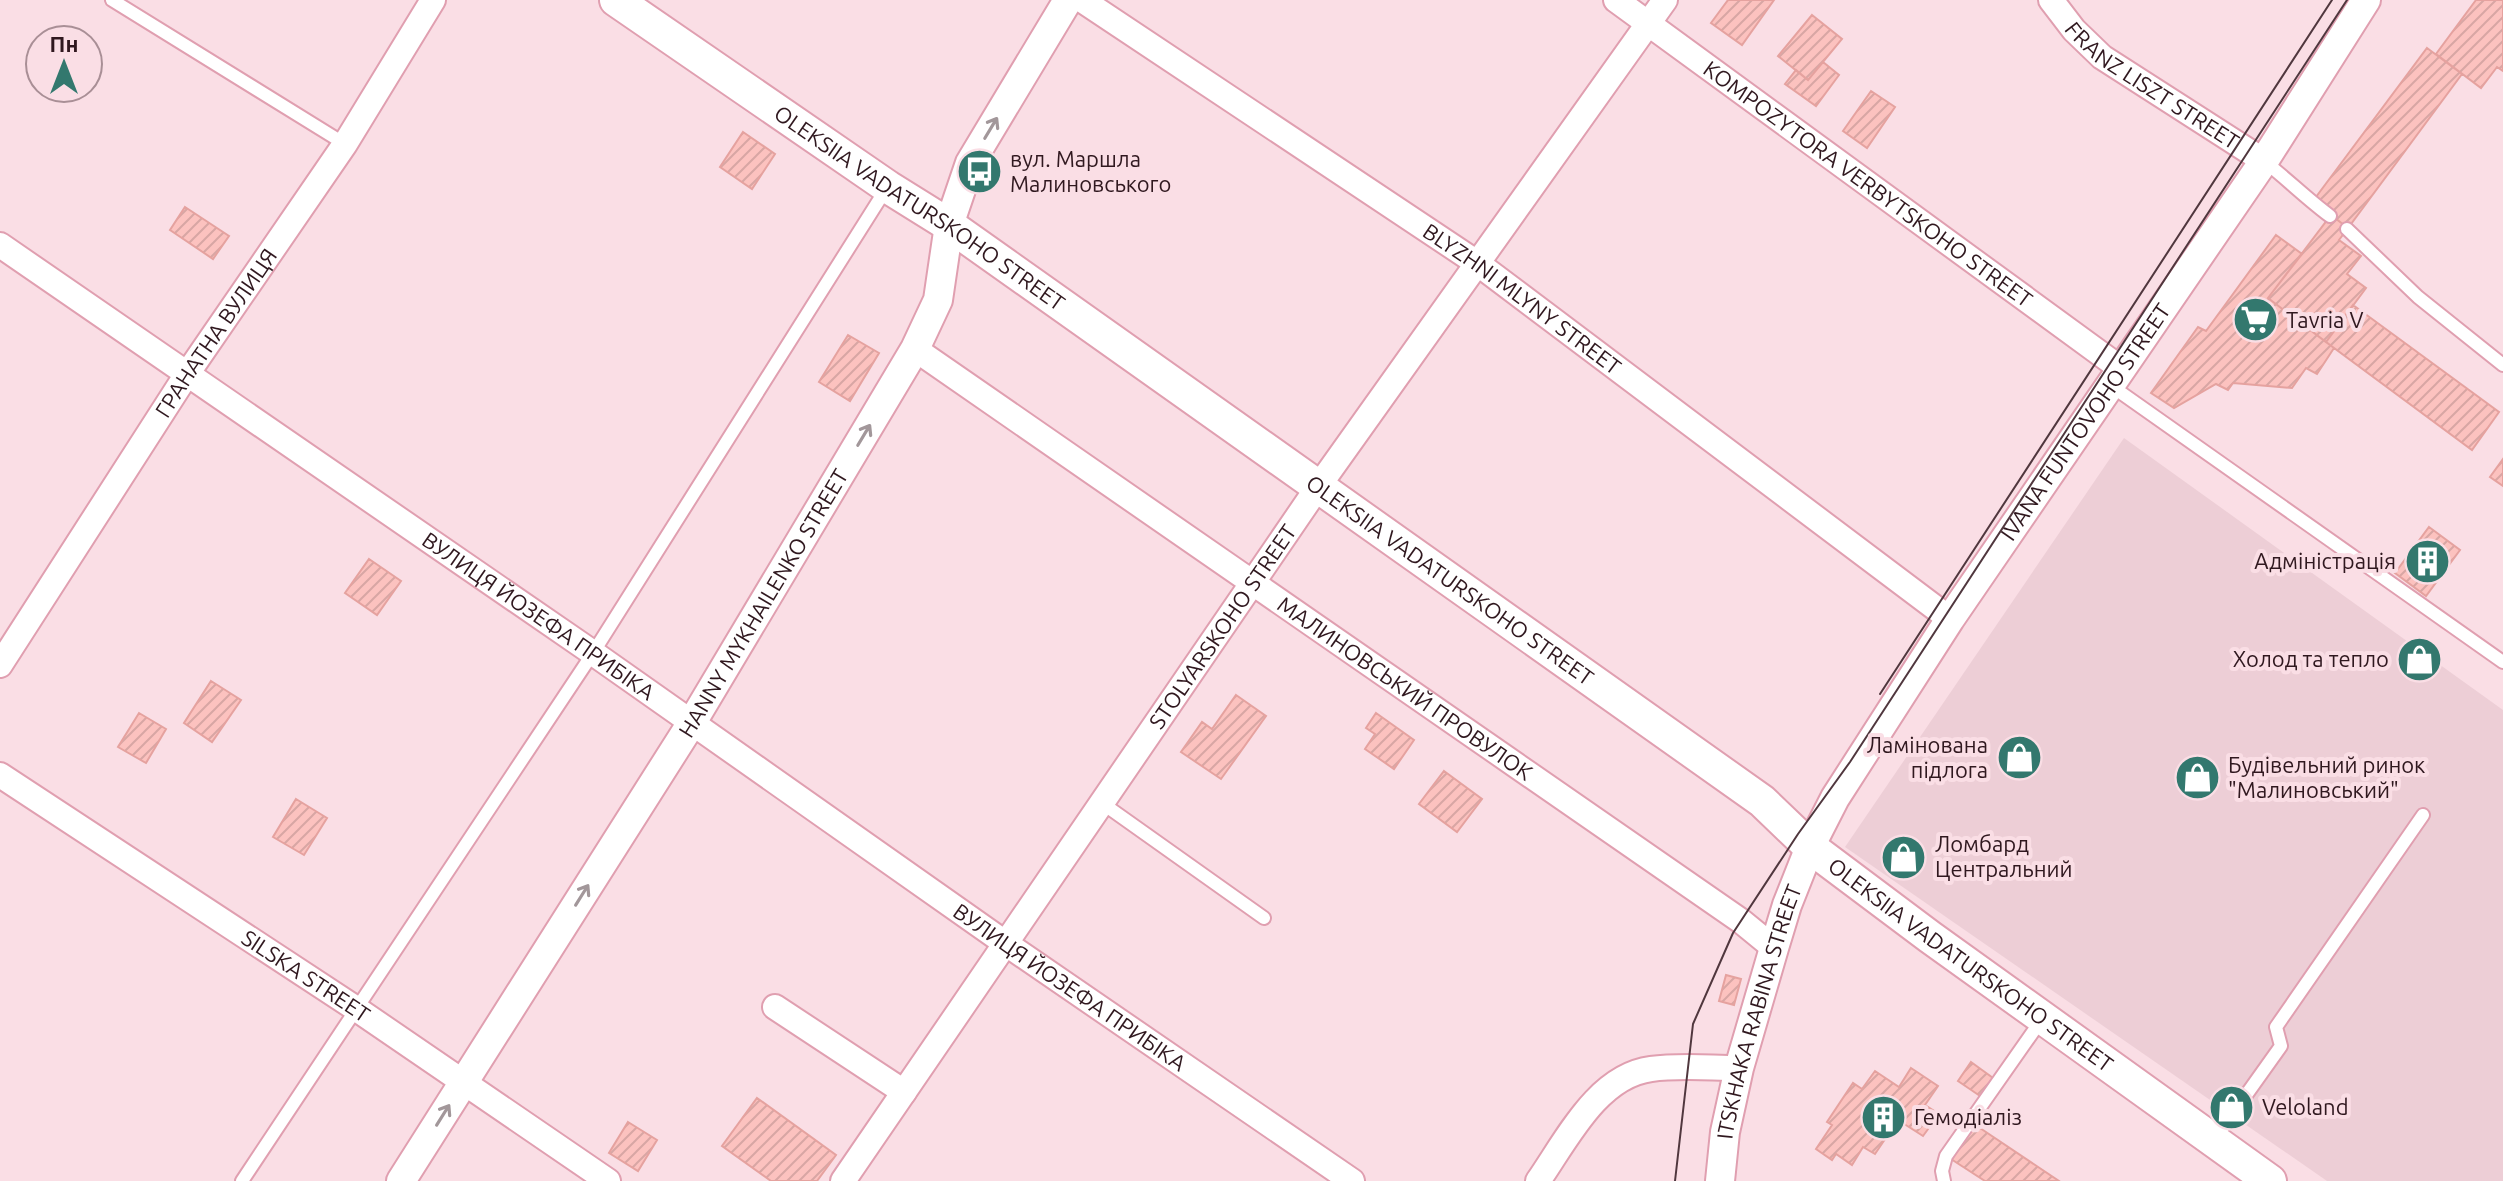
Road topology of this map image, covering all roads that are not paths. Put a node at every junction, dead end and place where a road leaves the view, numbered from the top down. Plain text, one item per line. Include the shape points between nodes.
1 (112, 0) edge
2 (433, 0) edge
3 (616, 0) edge
4 (1068, 0) edge
5 (1082, 0) edge
6 (1616, 0) edge
7 (1665, 0) edge
8 (2051, 0) edge
9 (2366, 0) edge
10 (1648, 23) junction
11 (345, 144) junction
12 (2264, 161) junction
13 (888, 187) junction
14 (2330, 216) dead end
15 (949, 225) junction
16 (2347, 229) dead end
17 (0, 245) edge
18 (1477, 263) junction
19 (915, 349) junction
20 (2503, 365) edge
21 (187, 374) junction
22 (2115, 376) junction
23 (1318, 487) junction
24 (1254, 583) junction
25 (1950, 619) junction
26 (593, 653) junction
27 (2503, 662) edge
28 (0, 665) edge
29 (691, 724) junction
30 (0, 775) edge
31 (1102, 803) junction
32 (2423, 815) dead end
33 (1810, 847) junction
34 (1264, 918) dead end
35 (1005, 943) junction
36 (1774, 948) junction
37 (775, 1007) dead end
38 (355, 1008) junction
39 (2042, 1019) junction
40 (1739, 1068) junction
41 (463, 1083) junction
42 (904, 1092) junction
43 (2213, 1141) junction
44 (242, 1181) edge
45 (401, 1181) edge
46 (608, 1181) edge
47 (843, 1181) edge
48 (1352, 1181) edge
49 (1538, 1181) edge
50 (1720, 1181) edge
51 (1944, 1181) edge
52 (2270, 1181) edge

1 - 11 lane
2 - 11 street, ГРАНАТНА ВУЛИЦЯ
3 - 13 main road, OLEKSIIA VADATURSKOHO STREET
15 -> 4 street, HANNY MYKHAILENKO STREET via 970,163
5 - 18 street, BLYZHNI MLYNY STREET
6 - 10 street, KOMPOZYTORA VERBYTSKOHO STREET
7 - 10 street, STOLYARSKOHO STREET
8 - 12 street, FRANZ LISZT STREET via 2102,57
9 - 12 street, IVANA FUNTOVOHO STREET
10 - 18 street, STOLYARSKOHO STREET
10 - 22 street, KOMPOZYTORA VERBYTSKOHO STREET
11 - 21 street, ГРАНАТНА ВУЛИЦЯ
12 - 14 lane
12 - 22 street, IVANA FUNTOVOHO STREET
13 - 15 main road, OLEKSIIA VADATURSKOHO STREET
13 - 26 lane
15 - 19 street, HANNY MYKHAILENKO STREET via 938,300
15 - 23 main road, OLEKSIIA VADATURSKOHO STREET
16 - 20 lane via 2418,297
17 - 21 street, ВУЛИЦЯ ЙОЗЕФА ПРИБІКА
18 - 23 street, STOLYARSKOHO STREET
18 - 25 street, BLYZHNI MLYNY STREET
19 - 24 street, МАЛИНОВСЬКИЙ ПРОВУЛОК
29 -> 19 street, HANNY MYKHAILENKO STREET
21 - 26 street, ВУЛИЦЯ ЙОЗЕФА ПРИБІКА
21 - 28 street, ГРАНАТНА ВУЛИЦЯ
22 - 25 street, IVANA FUNTOVOHO STREET
22 - 27 lane
23 - 24 street, STOLYARSKOHO STREET
23 - 33 main road, OLEKSIIA VADATURSKOHO STREET via 1762,801
24 - 31 street, STOLYARSKOHO STREET
24 - 36 street, МАЛИНОВСЬКИЙ ПРОВУЛОК
25 - 33 street, IVANA FUNTOVOHO STREET via 1835,798
26 - 29 street, ВУЛИЦЯ ЙОЗЕФА ПРИБІКА
26 - 38 lane
29 - 35 street, ВУЛИЦЯ ЙОЗЕФА ПРИБІКА
41 -> 29 street, HANNY MYKHAILENKO STREET
30 - 38 street, SILSKA STREET
31 - 34 lane
31 - 35 street, STOLYARSKOHO STREET
32 - 43 lane via 2276,1027 2281,1046
33 - 36 street, ITSKHAKA RABINA STREET
33 - 39 main road, OLEKSIIA VADATURSKOHO STREET
35 - 42 street, STOLYARSKOHO STREET
35 - 48 street, ВУЛИЦЯ ЙОЗЕФА ПРИБІКА
36 - 40 street, ITSKHAKA RABINA STREET
37 - 42 street
38 - 41 street, SILSKA STREET
38 - 44 lane
39 - 43 main road, OLEKSIIA VADATURSKOHO STREET
39 - 51 lane via 1946,1156
40 - 49 street via 1649,1069 1621,1080 1594,1102
40 - 50 street, ITSKHAKA RABINA STREET
45 -> 41 street, HANNY MYKHAILENKO STREET
41 - 46 street, SILSKA STREET
42 - 47 street, STOLYARSKOHO STREET
43 - 52 main road, OLEKSIIA VADATURSKOHO STREET

